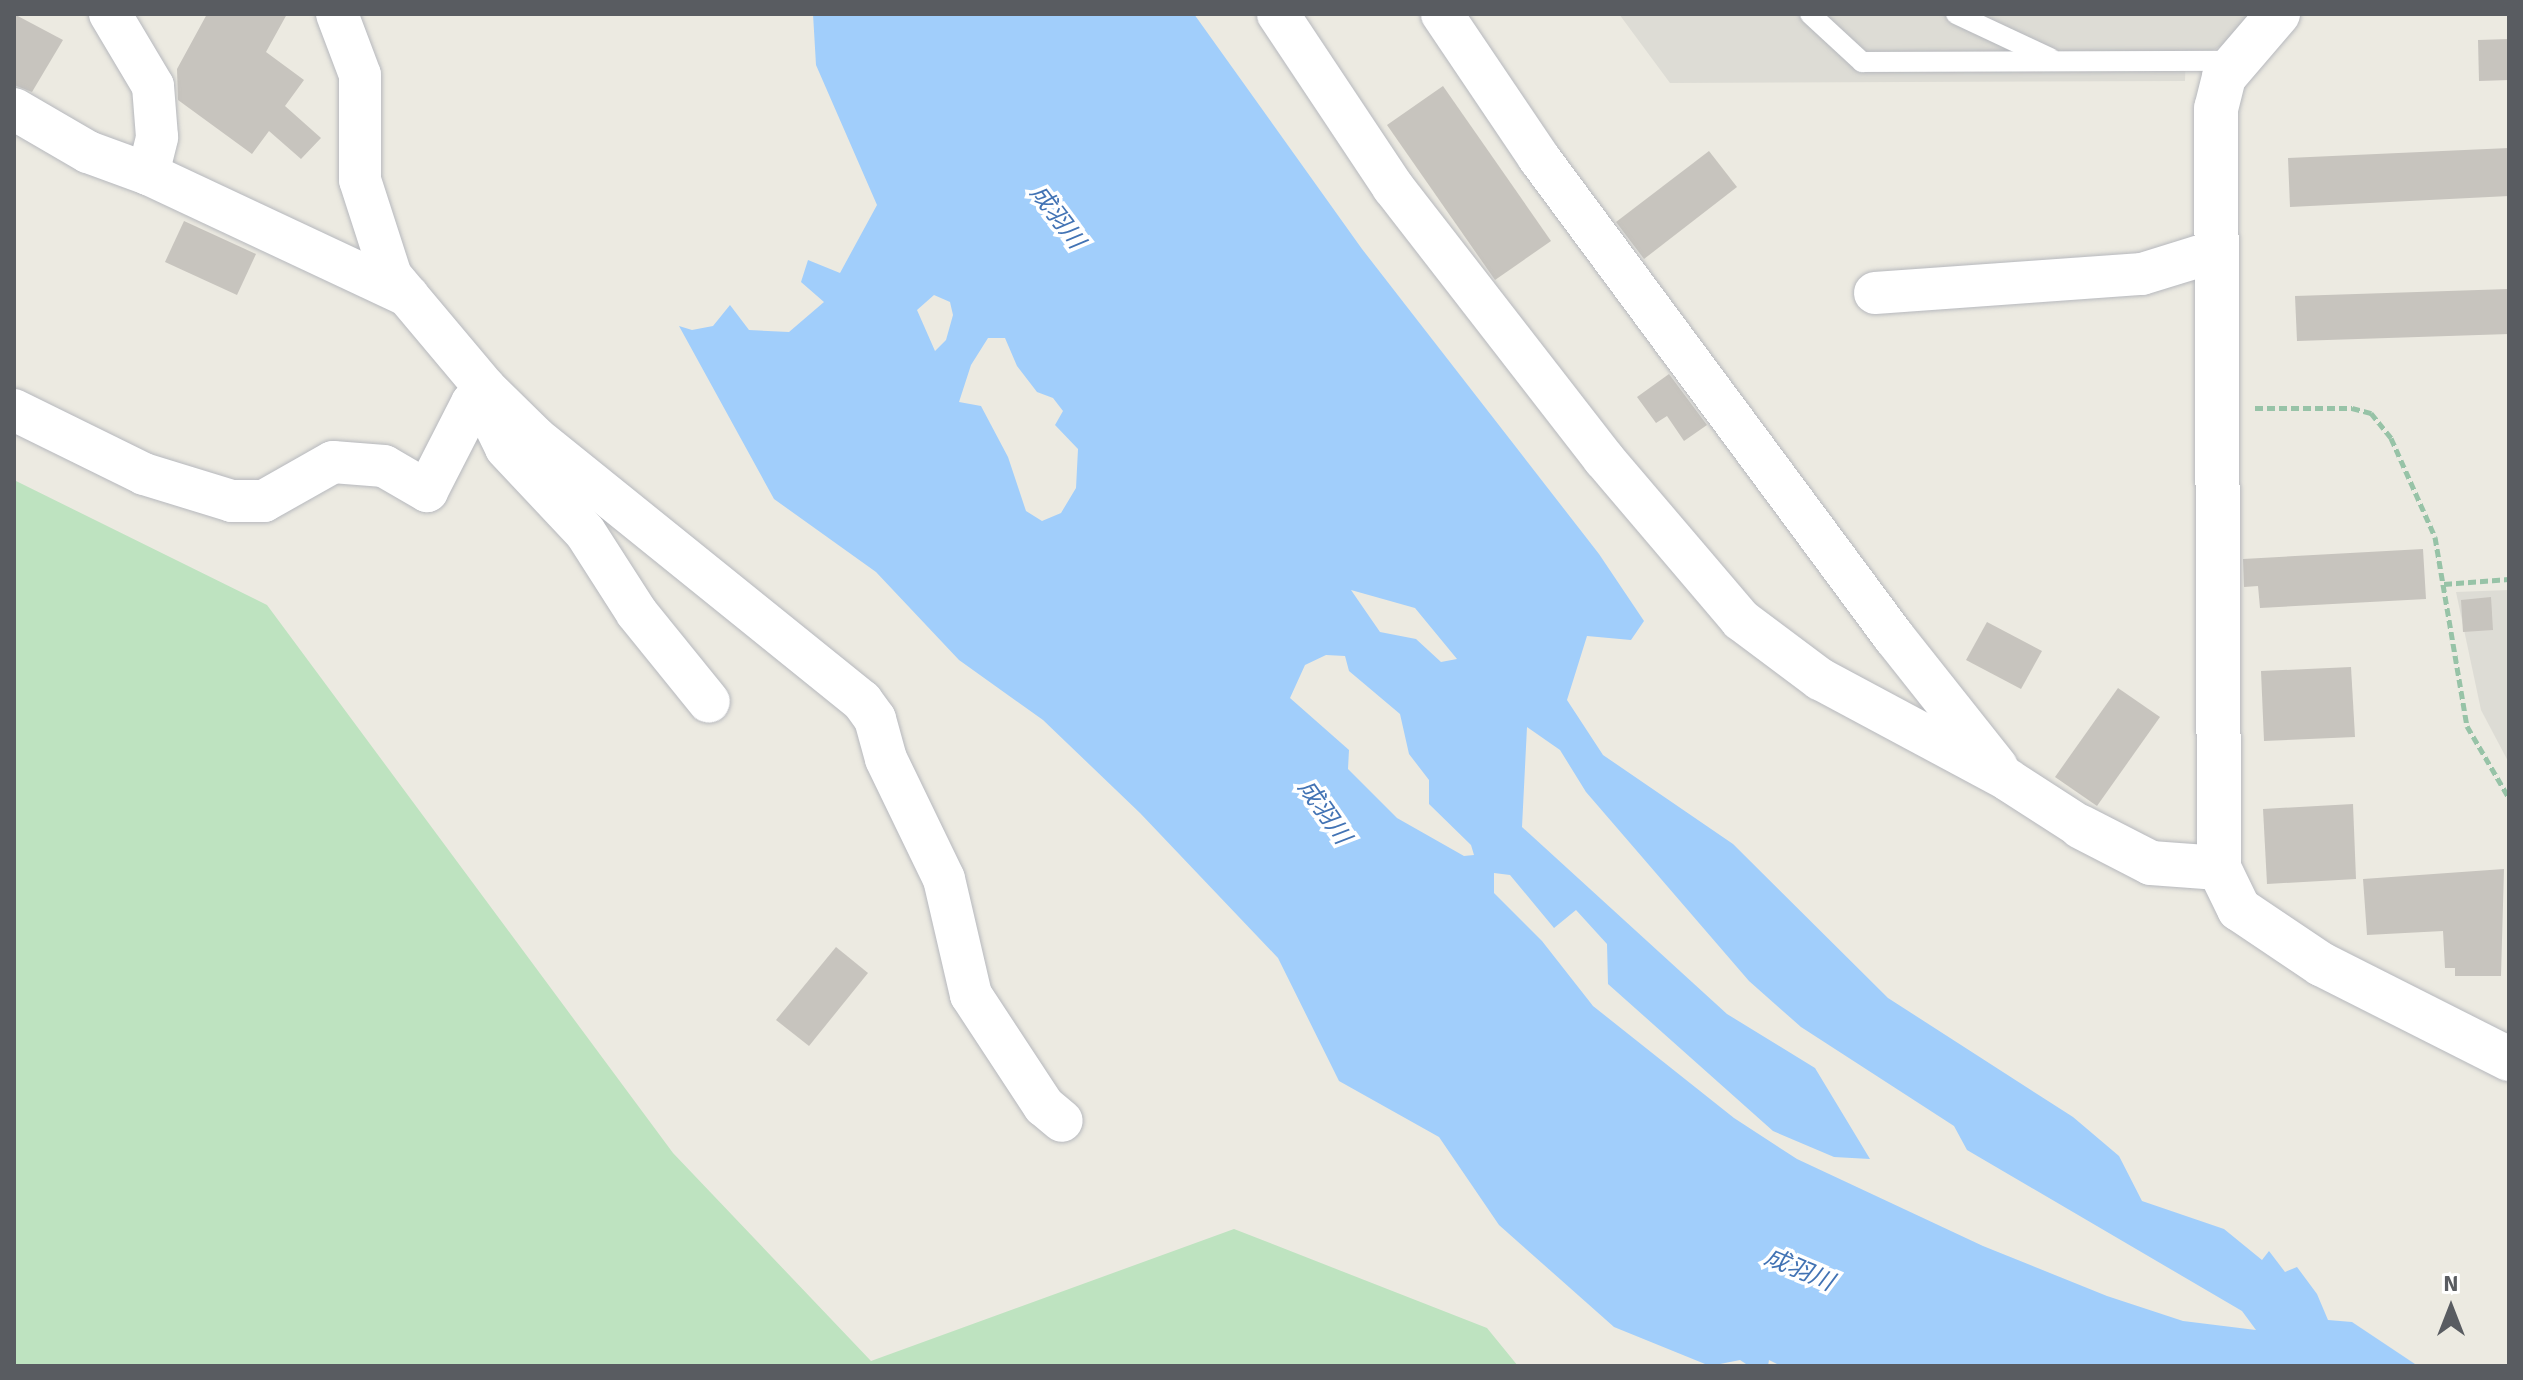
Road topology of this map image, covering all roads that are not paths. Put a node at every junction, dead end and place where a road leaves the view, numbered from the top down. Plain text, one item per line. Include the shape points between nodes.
1 (110, 14) edge
2 (337, 14) edge
3 (1278, 14) edge
4 (1442, 14) edge
5 (1810, 14) edge
6 (1956, 14) edge
7 (2278, 14) edge
8 (2239, 61) junction
9 (2057, 62) junction
10 (14, 109) edge
11 (148, 174) junction
12 (2213, 252) junction
13 (1875, 293) dead end
14 (408, 296) junction
15 (485, 388) junction
16 (14, 410) edge
17 (709, 702) dead end
18 (2008, 780) junction
19 (2081, 827) joint
20 (2219, 868) junction
21 (2509, 1059) edge
22 (1062, 1121) dead end

1 - 11 street via 153,86 157,137
2 - 14 street via 360,75 362,192 391,276
3 - 18 street via 1393,187 1604,459 1741,620 1820,679
4 - 18 street via 1558,184 1894,637
5 - 9 lane via 1862,62
6 - 9 lane
7 - 8 street
8 - 9 lane
8 - 12 street via 2224,77 2216,108
10 - 11 street via 88,152
11 - 14 street
12 - 13 street via 2142,274
12 - 20 street
14 - 15 street
15 - 16 street via 427,491 384,466 333,462 264,501 232,501 144,474
15 - 17 street via 488,411 506,448 585,532 637,613
15 - 22 street via 536,438 862,701 875,719 886,759 944,879 971,995 1044,1106
18 - 19 street
19 - 20 street via 2151,863
20 - 21 street via 2239,909 2321,964

